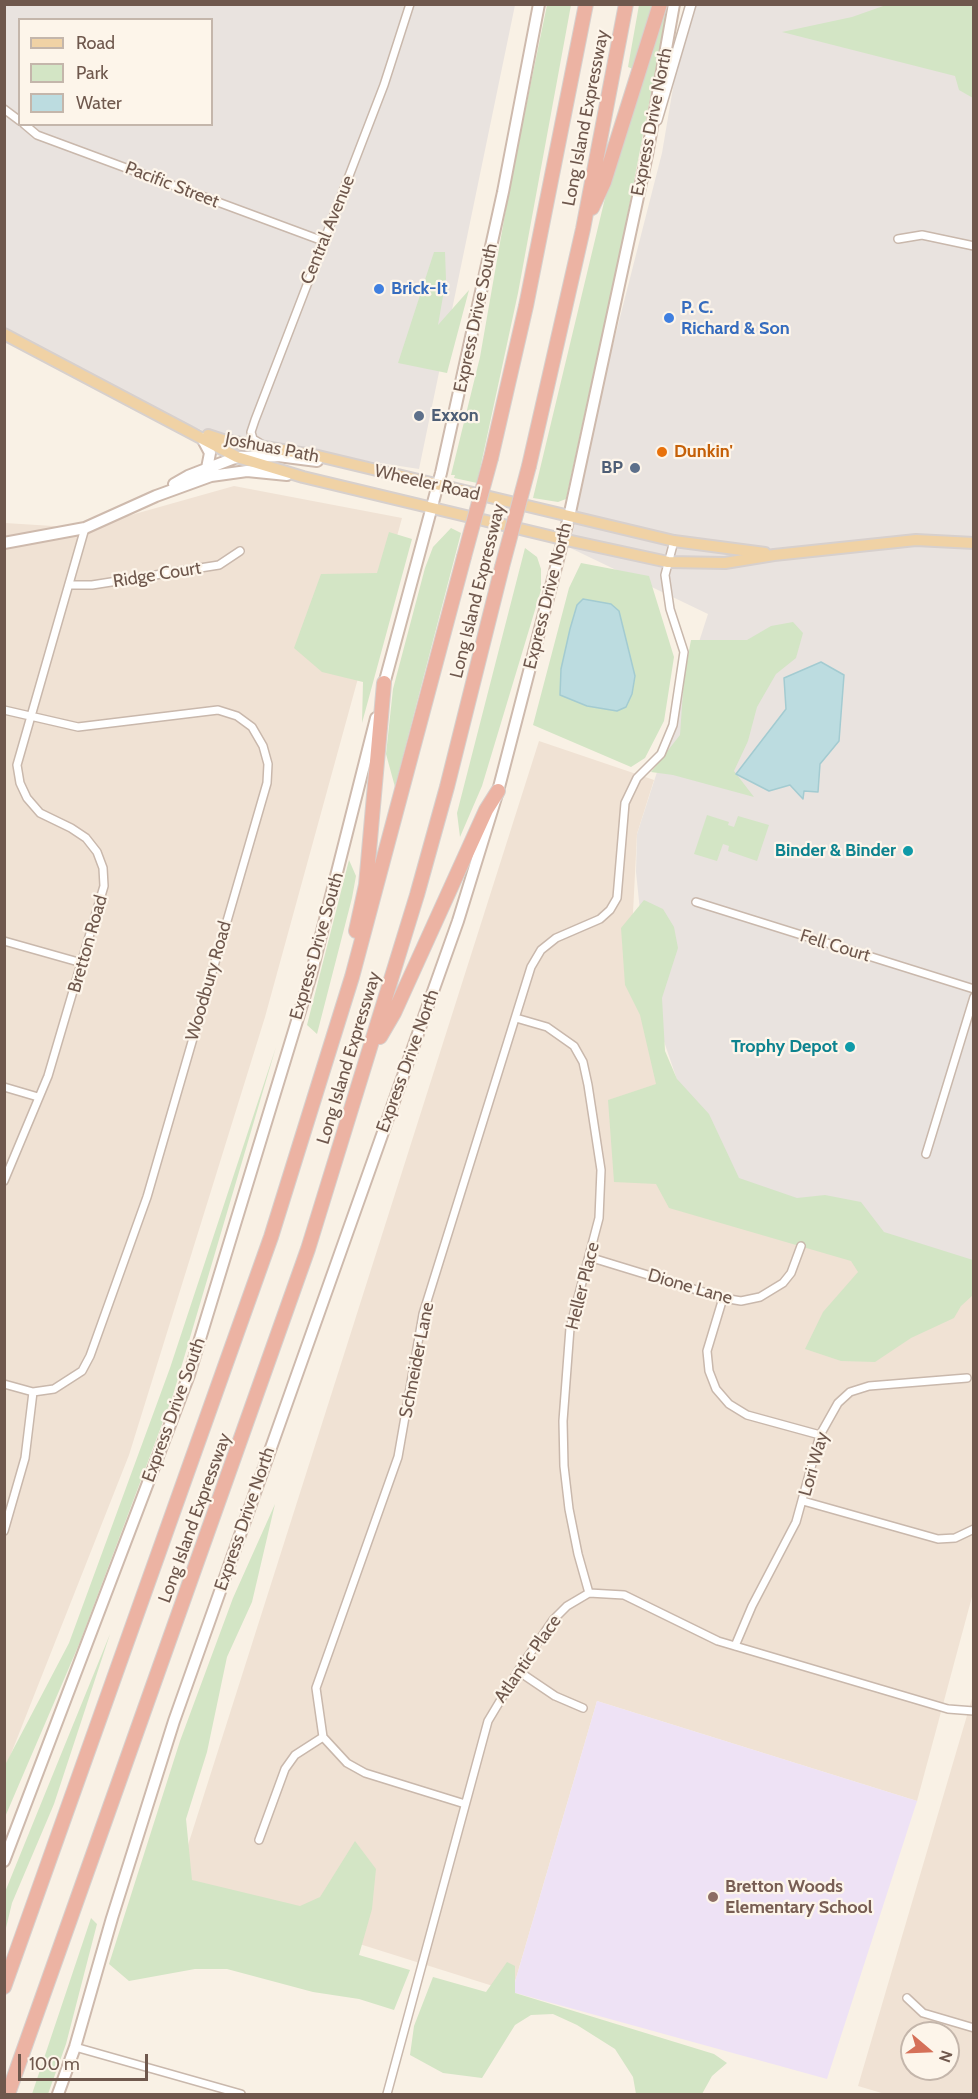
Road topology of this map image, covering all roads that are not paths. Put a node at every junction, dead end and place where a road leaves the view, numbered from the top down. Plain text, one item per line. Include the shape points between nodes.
1 (410, 4) edge
2 (539, 4) edge
3 (586, 4) edge
4 (626, 4) edge
5 (660, 4) edge
6 (674, 4) edge
7 (691, 4) edge
8 (4, 109) edge
9 (18, 120) edge
10 (27, 126) edge
11 (650, 139) junction
12 (583, 229) junction
13 (898, 239) dead end
14 (323, 242) junction
15 (974, 246) edge
16 (4, 334) edge
17 (169, 419) junction
18 (202, 438) junction
19 (268, 448) junction
20 (237, 457) junction
21 (207, 468) junction
22 (377, 470) junction
23 (303, 477) junction
24 (438, 485) junction
25 (156, 496) junction
26 (432, 507) junction
27 (569, 516) junction
28 (85, 528) junction
29 (562, 539) junction
30 (674, 541) junction
31 (4, 543) edge
32 (974, 543) edge
33 (240, 551) dead end
34 (774, 555) junction
35 (668, 561) junction
36 (70, 585) junction
37 (384, 683) junction
38 (4, 710) edge
39 (31, 717) junction
40 (498, 791) junction
41 (696, 902) dead end
42 (4, 941) edge
43 (82, 963) junction
44 (352, 977) junction
45 (974, 989) edge
46 (974, 997) edge
47 (516, 1018) junction
48 (370, 1054) junction
49 (4, 1087) edge
50 (38, 1097) junction
51 (926, 1154) dead end
52 (4, 1181) edge
53 (801, 1246) dead end
54 (589, 1257) junction
55 (723, 1298) junction
56 (966, 1378) dead end
57 (4, 1383) edge
58 (33, 1392) junction
59 (820, 1435) junction
60 (803, 1501) junction
61 (974, 1530) edge
62 (4, 1531) edge
63 (589, 1593) junction
64 (735, 1646) junction
65 (518, 1671) junction
66 (583, 1708) dead end
67 (974, 1712) edge
68 (323, 1737) junction
69 (465, 1804) junction
70 (259, 1840) dead end
71 (4, 1860) edge
72 (4, 1987) edge
73 (907, 1998) dead end
74 (974, 2028) edge
75 (75, 2047) junction
76 (8, 2094) edge
77 (58, 2094) edge
78 (241, 2094) edge
79 (387, 2094) edge

1 - 14 street, Central Avenue via 384,86
2 - 24 main road, Express Drive South via 503,192
3 - 44 highway, Long Island Expressway, bridge via 526,306 491,458
4 - 12 highway, Long Island Expressway
5 - 12 highway via 604,182
6 - 11 main road, Express Drive North
7 - 11 street
8 - 9 street
10 - 14 street, Pacific Street via 38,135
11 - 27 main road, Express Drive North
12 - 48 highway, Long Island Expressway, bridge via 529,466 447,787
13 - 15 street via 922,235
14 - 19 street, Central Avenue via 251,432 253,439
16 - 17 main road, Joshuas Path
17 - 18 main road, Joshuas Path
17 - 19 main road, Joshuas Path via 223,440
18 - 20 main road, Joshuas Path
18 - 21 main road via 210,453
19 - 22 main road, Joshuas Path
20 - 21 main road, Wheeler Road
20 - 22 main road, Wheeler Road via 278,456
20 - 23 main road, Joshuas Path
21 - 25 main road, Wheeler Road
22 - 24 main road, Wheeler Road
23 - 25 main road, Wheeler Road via 246,471 211,476
23 - 26 main road, Wheeler Road
24 - 26 main road, Express Drive South
24 - 27 main road, Wheeler Road
25 - 28 main road, Wheeler Road
26 - 29 main road, Wheeler Road
26 - 37 main road, Express Drive South
27 - 29 main road, Express Drive North
27 - 30 main road, Wheeler Road
28 - 31 main road, Wheeler Road
28 - 36 street, Bretton Road
29 - 35 main road, Wheeler Road
29 - 40 main road, Express Drive North
30 - 34 main road, Wheeler Road
30 - 35 street, Schneider Lane
32 - 34 main road, Wheeler Road via 916,540
33 - 36 street, Ridge Court via 219,565
34 - 35 main road, Wheeler Road via 725,563
35 - 47 street, Schneider Lane via 665,575 670,609 684,652 673,725 661,754 637,778 625,802 617,898 600,919 556,938 541,950 531,967
36 - 39 street, Bretton Road
37 - 44 highway via 366,885 354,939
37 - 71 main road, Express Drive South via 310,975 189,1375
38 - 39 street, Woodbury Road
39 - 43 street, Bretton Road via 17,765 27,798 40,813 86,838 103,867 104,886
39 - 58 street, Woodbury Road via 78,727 218,710 237,716 252,727 268,764 267,783 147,1197 90,1356 82,1371 70,1381 54,1389
40 - 48 highway via 394,1013
40 - 75 main road, Express Drive North via 458,921 174,1720
41 - 45 street, Fell Court
42 - 43 street
43 - 50 street, Bretton Road
44 - 72 highway, Long Island Expressway via 236,1341
46 - 51 street
47 - 54 street, Heller Place via 562,1035 583,1062 601,1170 599,1218
47 - 68 street, Schneider Lane via 423,1314 398,1457 316,1688
48 - 76 highway, Long Island Expressway via 273,1354
49 - 50 street
50 - 52 street, Bretton Road
53 - 55 street, Dione Lane via 791,1273 772,1291 741,1301
54 - 55 street, Dione Lane
54 - 63 street, Heller Place via 570,1328 563,1421 569,1509
55 - 59 street via 707,1351 716,1389 729,1404 747,1415
56 - 59 street, Lori Way via 868,1386 850,1392 838,1403
57 - 58 street
58 - 62 street via 25,1458
59 - 60 street, Lori Way
60 - 61 street via 938,1539 955,1538
60 - 64 street, Lori Way via 789,1540 752,1606
63 - 64 street via 624,1595 699,1633
63 - 65 street, Atlantic Place via 553,1620
64 - 67 street via 948,1709
65 - 66 street via 555,1696
65 - 69 street, Atlantic Place via 488,1721
68 - 69 street via 347,1763 365,1773
68 - 70 street via 295,1755 285,1769
69 - 79 street, Atlantic Place
73 - 74 street via 923,2013
75 - 77 main road, Express Drive North
75 - 78 street

